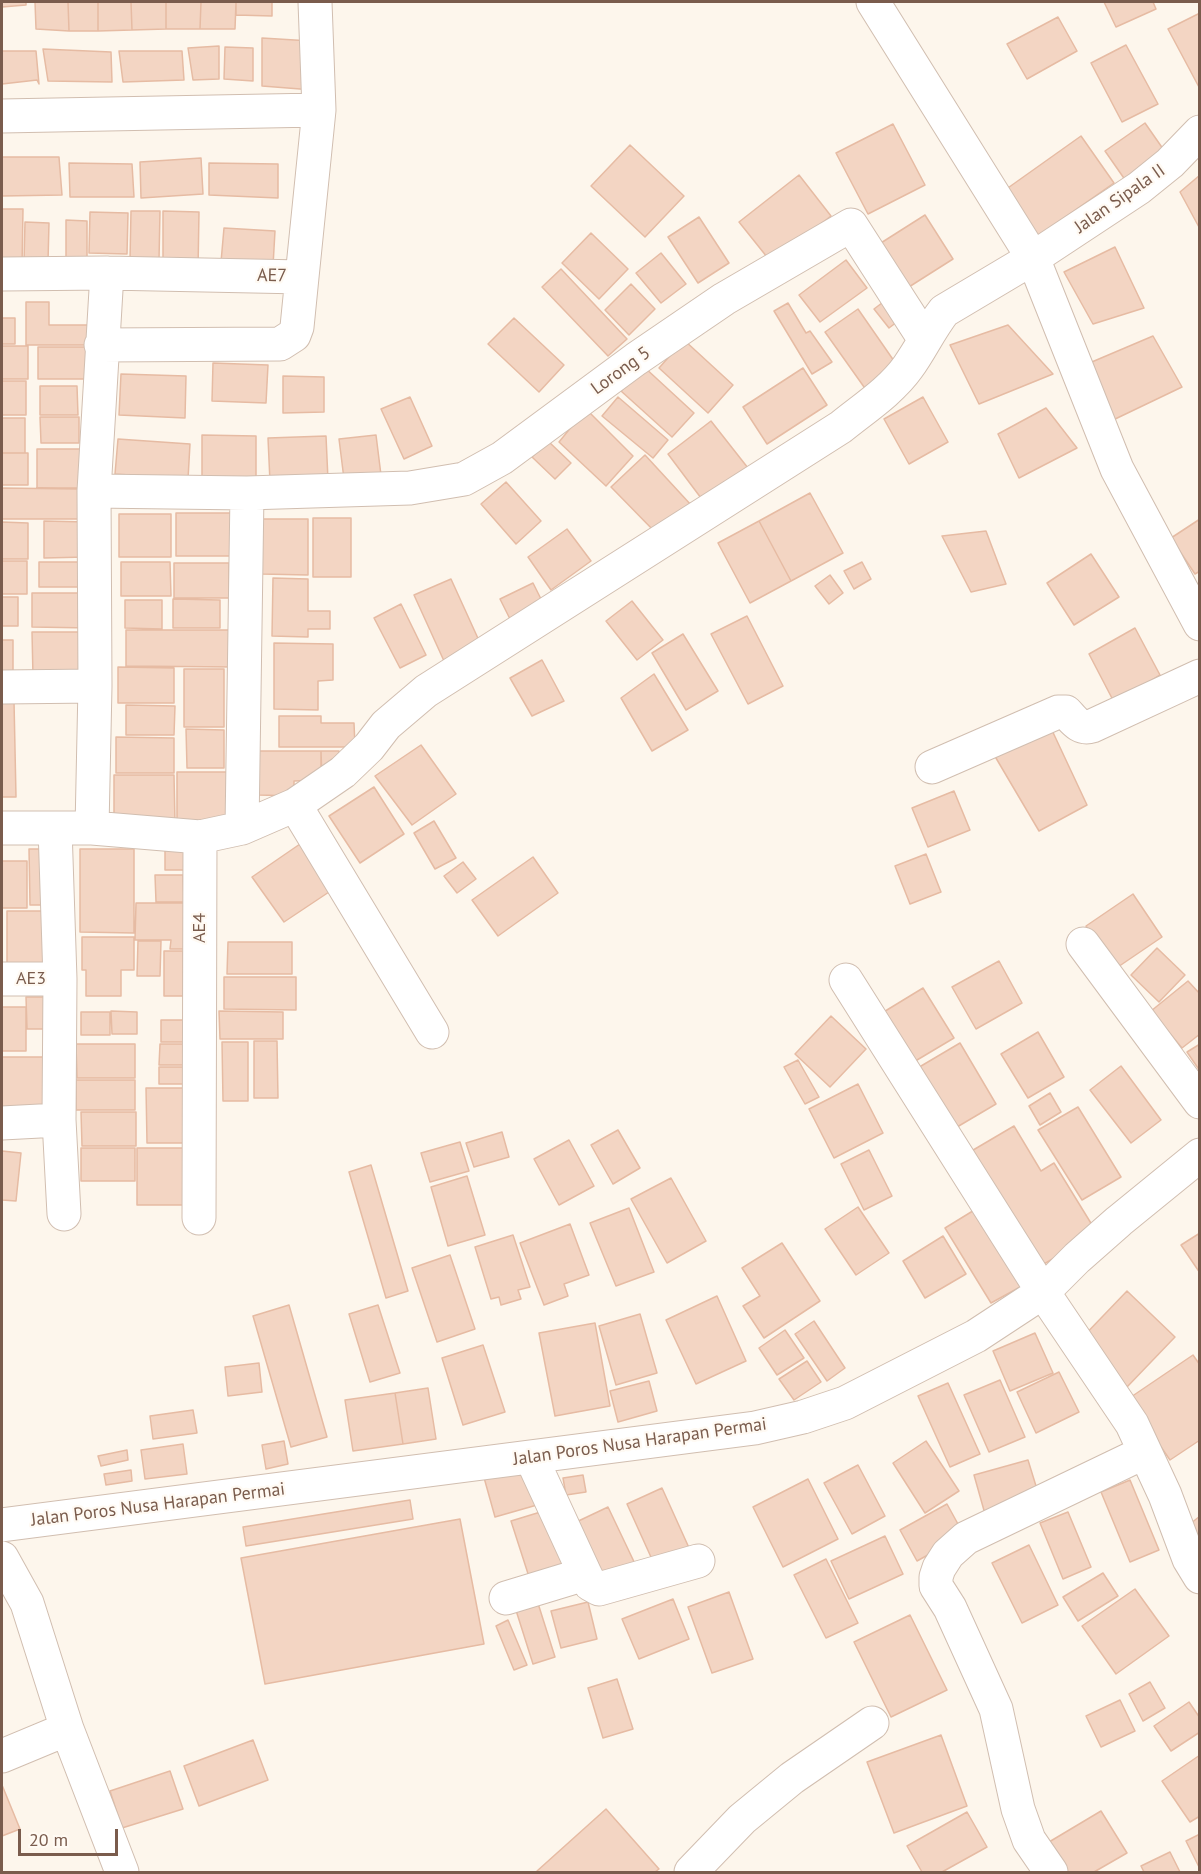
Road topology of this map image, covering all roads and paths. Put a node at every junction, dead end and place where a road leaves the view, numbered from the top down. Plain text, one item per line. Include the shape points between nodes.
1 (315, 2) edge
2 (873, 2) edge
3 (319, 110) junction
4 (2, 116) edge
5 (1200, 132) edge
6 (1034, 258) junction
7 (107, 273) junction
8 (2, 274) edge
9 (302, 277) junction
10 (925, 340) junction
11 (101, 345) junction
12 (94, 491) junction
13 (247, 493) junction
14 (1200, 624) edge
15 (1200, 676) edge
16 (95, 686) junction
17 (2, 687) edge
18 (932, 767) dead end
19 (295, 805) junction
20 (2, 828) edge
21 (55, 828) junction
22 (92, 828) junction
23 (242, 828) junction
24 (200, 837) junction
25 (1083, 944) dead end
26 (2, 979) edge
27 (60, 979) junction
28 (846, 980) dead end
29 (432, 1032) dead end
30 (1200, 1102) edge
31 (59, 1120) junction
32 (2, 1123) edge
33 (1200, 1155) edge
34 (64, 1214) dead end
35 (199, 1218) dead end
36 (1043, 1292) junction
37 (1146, 1452) junction
38 (531, 1457) junction
39 (2, 1525) edge
40 (2, 1558) edge
41 (698, 1561) dead end
42 (585, 1574) junction
43 (1200, 1577) edge
44 (507, 1598) dead end
45 (872, 1723) dead end
46 (67, 1729) junction
47 (2, 1756) edge
48 (122, 1872) edge
49 (691, 1872) edge
50 (1051, 1872) edge

1 - 3 street, AE7
2 - 6 street
3 - 4 street
3 - 9 street, AE7
5 - 6 street, Jalan Sipala II via 1138,189
6 - 10 street, Jalan Sipala II via 944,311
6 - 14 street via 1118,470
7 - 8 street, AE7
7 - 9 street, AE7
7 - 11 street
9 - 11 street via 297,327 294,335 280,344
10 - 13 street, Lorong 5 via 851,225 724,299 502,459 464,479 410,488
10 - 19 street, Jalan Sipala II via 895,382 841,427 426,692 386,725 343,772
11 - 12 street
12 - 13 street
12 - 16 street
13 - 23 street
15 - 18 street via 1092,726 1076,723 1066,712 1058,712
16 - 17 street
16 - 22 street
19 - 23 street, Jalan Sipala II
19 - 29 street
20 - 21 street
21 - 22 street
21 - 27 street
22 - 24 street
23 - 24 street, Jalan Sipala II
24 - 35 street, AE4
25 - 30 street
26 - 27 street, AE3
27 - 31 street
28 - 36 street
31 - 32 street
31 - 34 street
33 - 36 street, Jalan Poros Nusa Harapan Permai via 1077,1257
36 - 37 street via 1132,1424
36 - 38 street, Jalan Poros Nusa Harapan Permai via 976,1336 845,1403 803,1417 755,1428
37 - 43 street
37 - 50 street via 966,1538 948,1554 936,1577 936,1586 996,1709 1018,1809 1029,1840
38 - 39 street, Jalan Poros Nusa Harapan Permai
38 - 42 street
40 - 46 street via 27,1603
41 - 42 street via 599,1589 590,1584
42 - 44 street
45 - 49 street via 792,1778 742,1819
46 - 47 street
46 - 48 street

